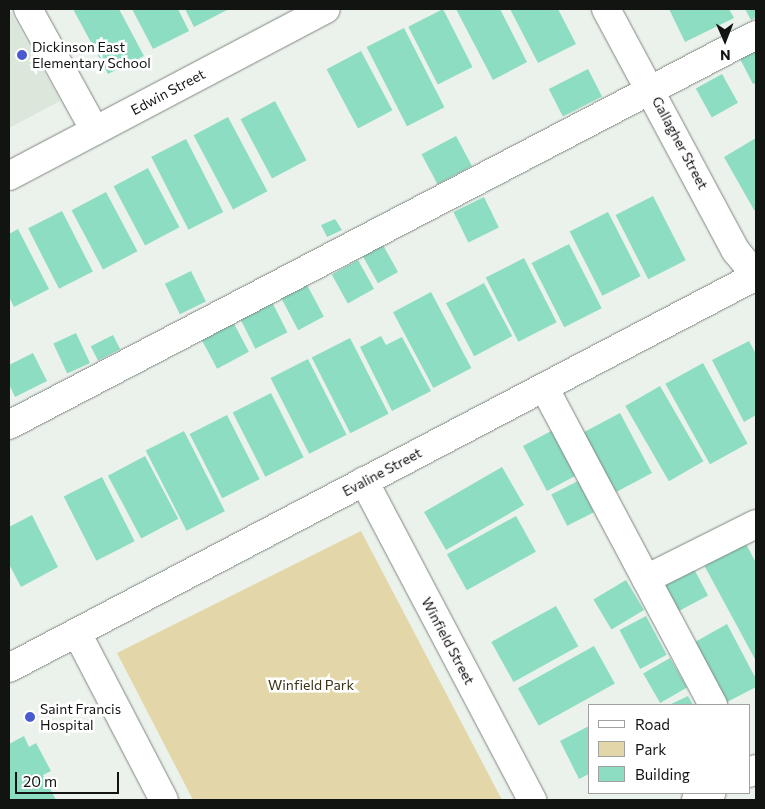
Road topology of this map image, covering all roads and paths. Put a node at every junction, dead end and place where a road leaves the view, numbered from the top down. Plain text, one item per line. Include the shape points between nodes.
1 (28, 9) edge
2 (326, 9) edge
3 (606, 9) edge
4 (756, 35) edge
5 (651, 88) junction
6 (95, 131) junction
7 (9, 176) edge
8 (756, 276) edge
9 (544, 387) junction
10 (9, 425) edge
11 (364, 482) junction
12 (756, 524) edge
13 (646, 579) junction
14 (77, 633) junction
15 (9, 668) edge
16 (712, 704) edge
17 (709, 794) edge
18 (164, 800) edge
19 (532, 800) edge
20 (696, 800) edge

1 - 6 street
2 - 6 street, Edwin Street
3 - 5 street, Gallagher Street
4 - 5 street
5 - 8 street, Gallagher Street via 736,251
5 - 10 street
6 - 7 street, Edwin Street
8 - 9 street, Evaline Street
9 - 11 street, Evaline Street
9 - 13 street
11 - 14 street, Evaline Street
11 - 19 street, Winfield Street
12 - 13 street
13 - 16 street
14 - 15 street, Evaline Street
14 - 18 street
17 - 20 street

